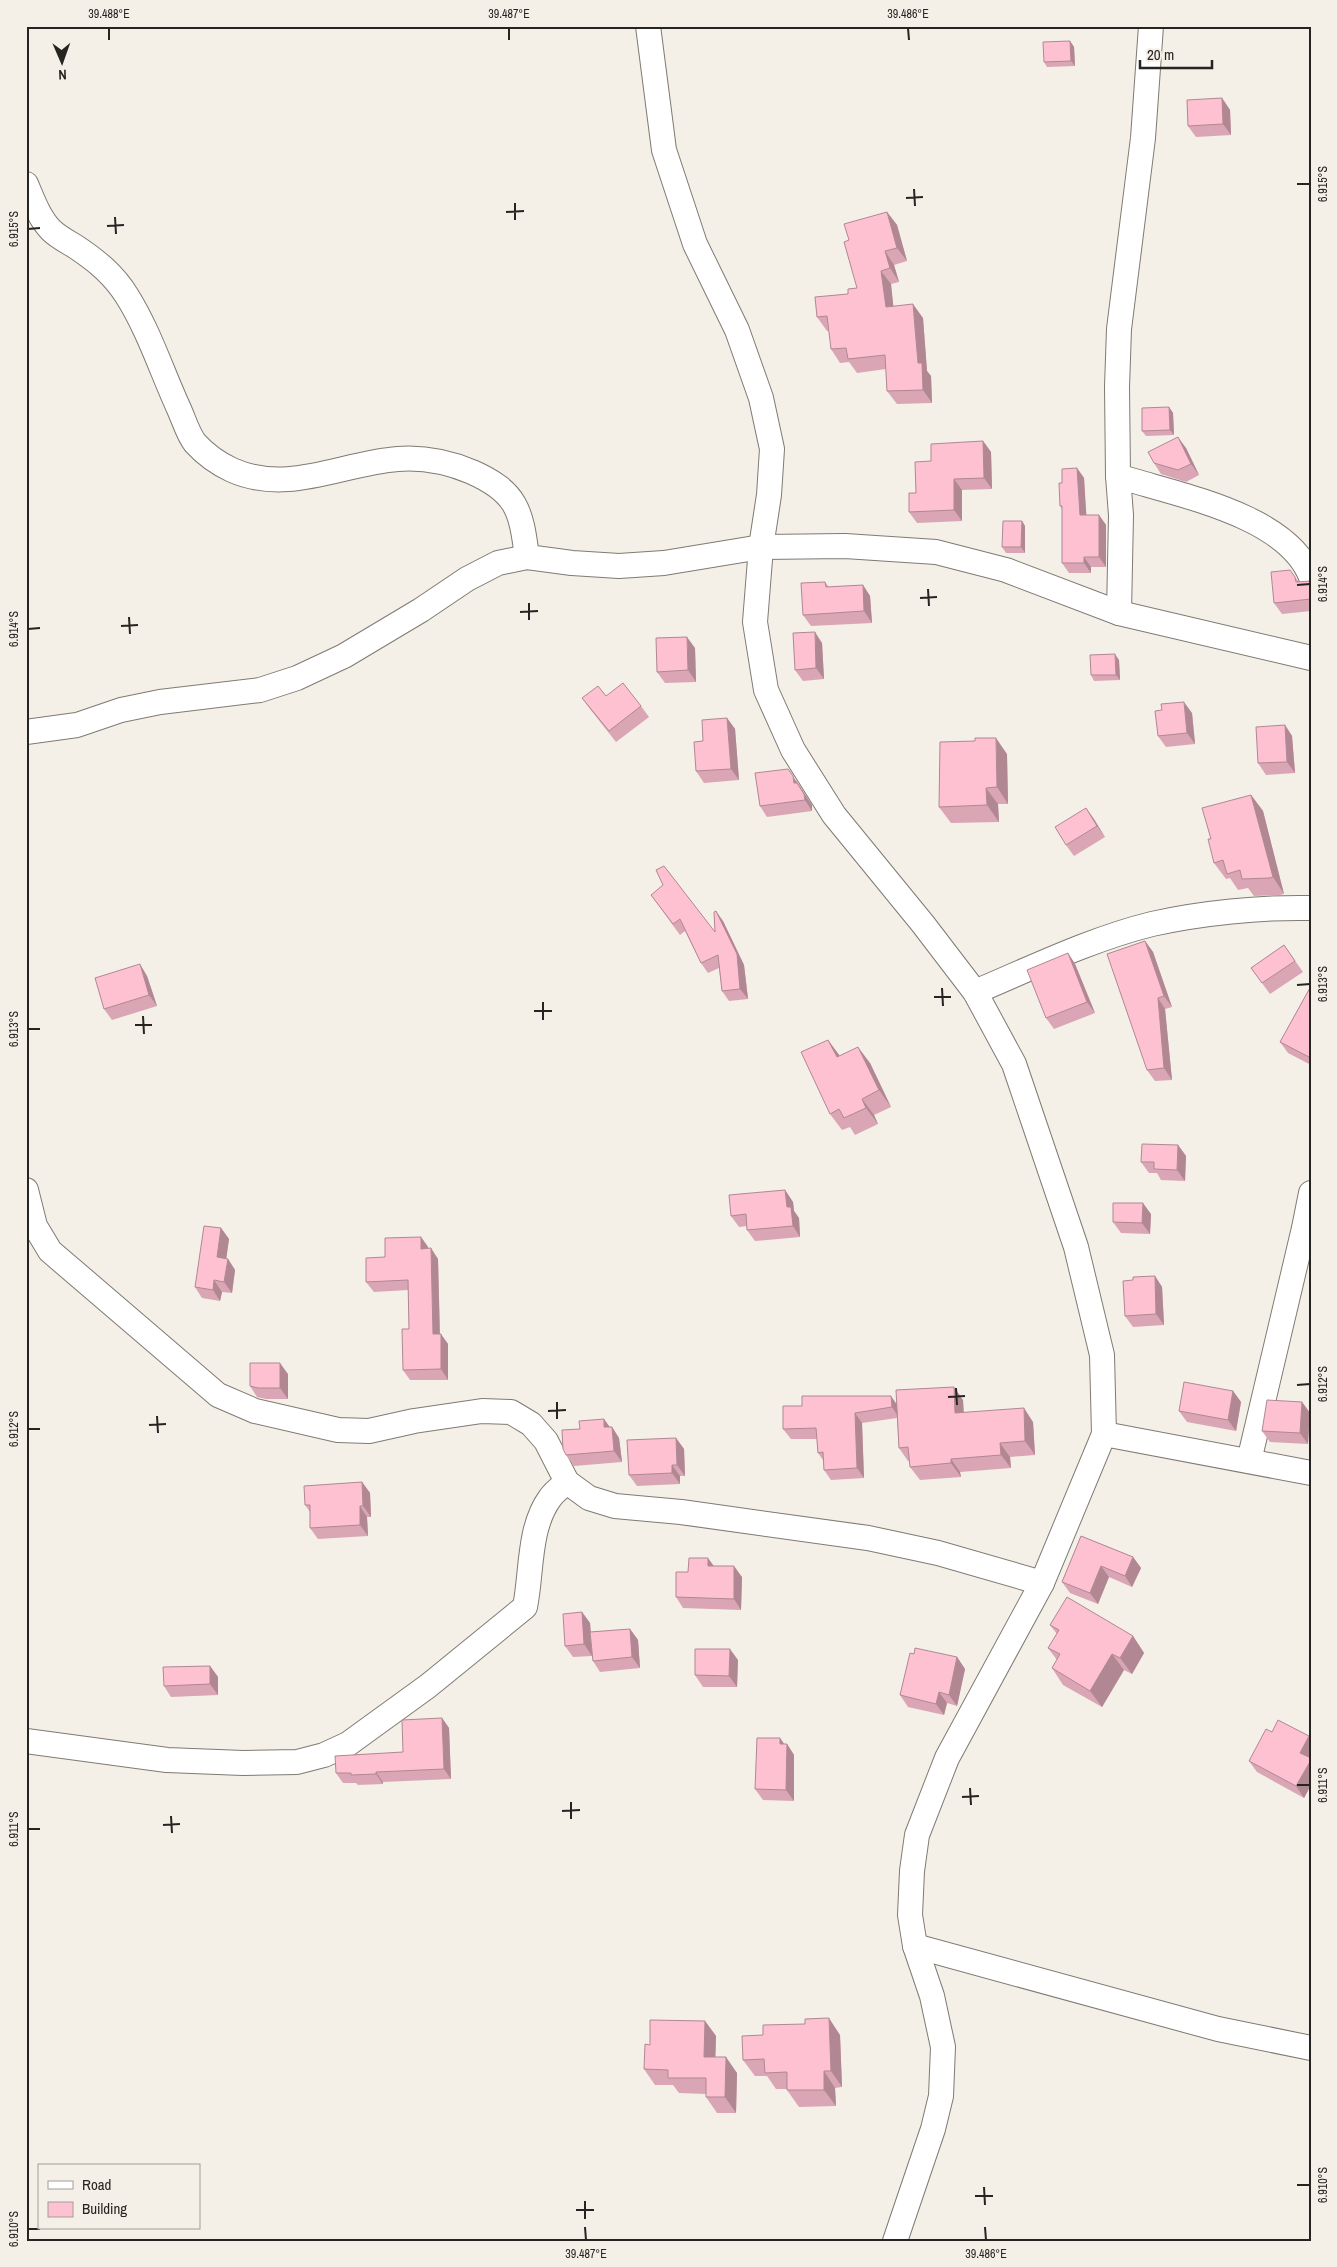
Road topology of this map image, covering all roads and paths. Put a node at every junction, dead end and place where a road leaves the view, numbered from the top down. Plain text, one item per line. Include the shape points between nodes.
1 (648, 26) edge
2 (1151, 26) edge
3 (26, 184) edge
4 (1118, 476) junction
5 (761, 547) junction
6 (528, 557) junction
7 (1311, 577) edge
8 (1119, 613) junction
9 (1311, 658) edge
10 (26, 732) edge
11 (1311, 908) edge
12 (975, 992) junction
13 (26, 1190) edge
14 (1311, 1193) edge
15 (1104, 1434) junction
16 (1249, 1461) junction
17 (1311, 1473) edge
18 (567, 1482) junction
19 (1042, 1583) junction
20 (26, 1742) edge
21 (915, 1946) junction
22 (1311, 2048) edge
23 (894, 2241) edge

1 - 5 street via 664,150 694,244 737,330 761,398 772,449
2 - 4 street via 1143,138 1119,330
3 - 6 street via 34,204 52,231 112,274 127,296 195,443 211,458 232,470 257,478 286,481 398,459 434,460 462,468 489,480 509,495 517,508
4 - 7 street via 1239,514 1288,545 1306,564
4 - 8 street via 1122,516
5 - 6 street via 664,564 619,566
5 - 8 street via 845,546 936,552 1006,570
5 - 12 street via 755,622 766,690 793,750 834,815
6 - 10 street via 498,563 467,579 344,656 297,678 260,690 160,702 121,710 77,725
8 - 9 street
11 - 12 street via 1215,914 1152,924 1072,950
12 - 15 street via 1014,1064 1076,1247 1102,1355
13 - 18 street via 35,1226 50,1251 218,1395 255,1411 338,1430 369,1431 482,1410 511,1412 531,1424 546,1442
14 - 16 street
15 - 16 street
15 - 19 street
16 - 17 street
18 - 19 street via 589,1498 615,1506 868,1538 938,1553
18 - 20 street via 551,1496 542,1510 531,1556 525,1608 428,1686 348,1744 297,1762 243,1763 167,1760
19 - 21 street via 946,1758 917,1835 910,1915
21 - 22 street via 1218,2030
21 - 23 street via 932,1996 943,2048 941,2096 934,2129

